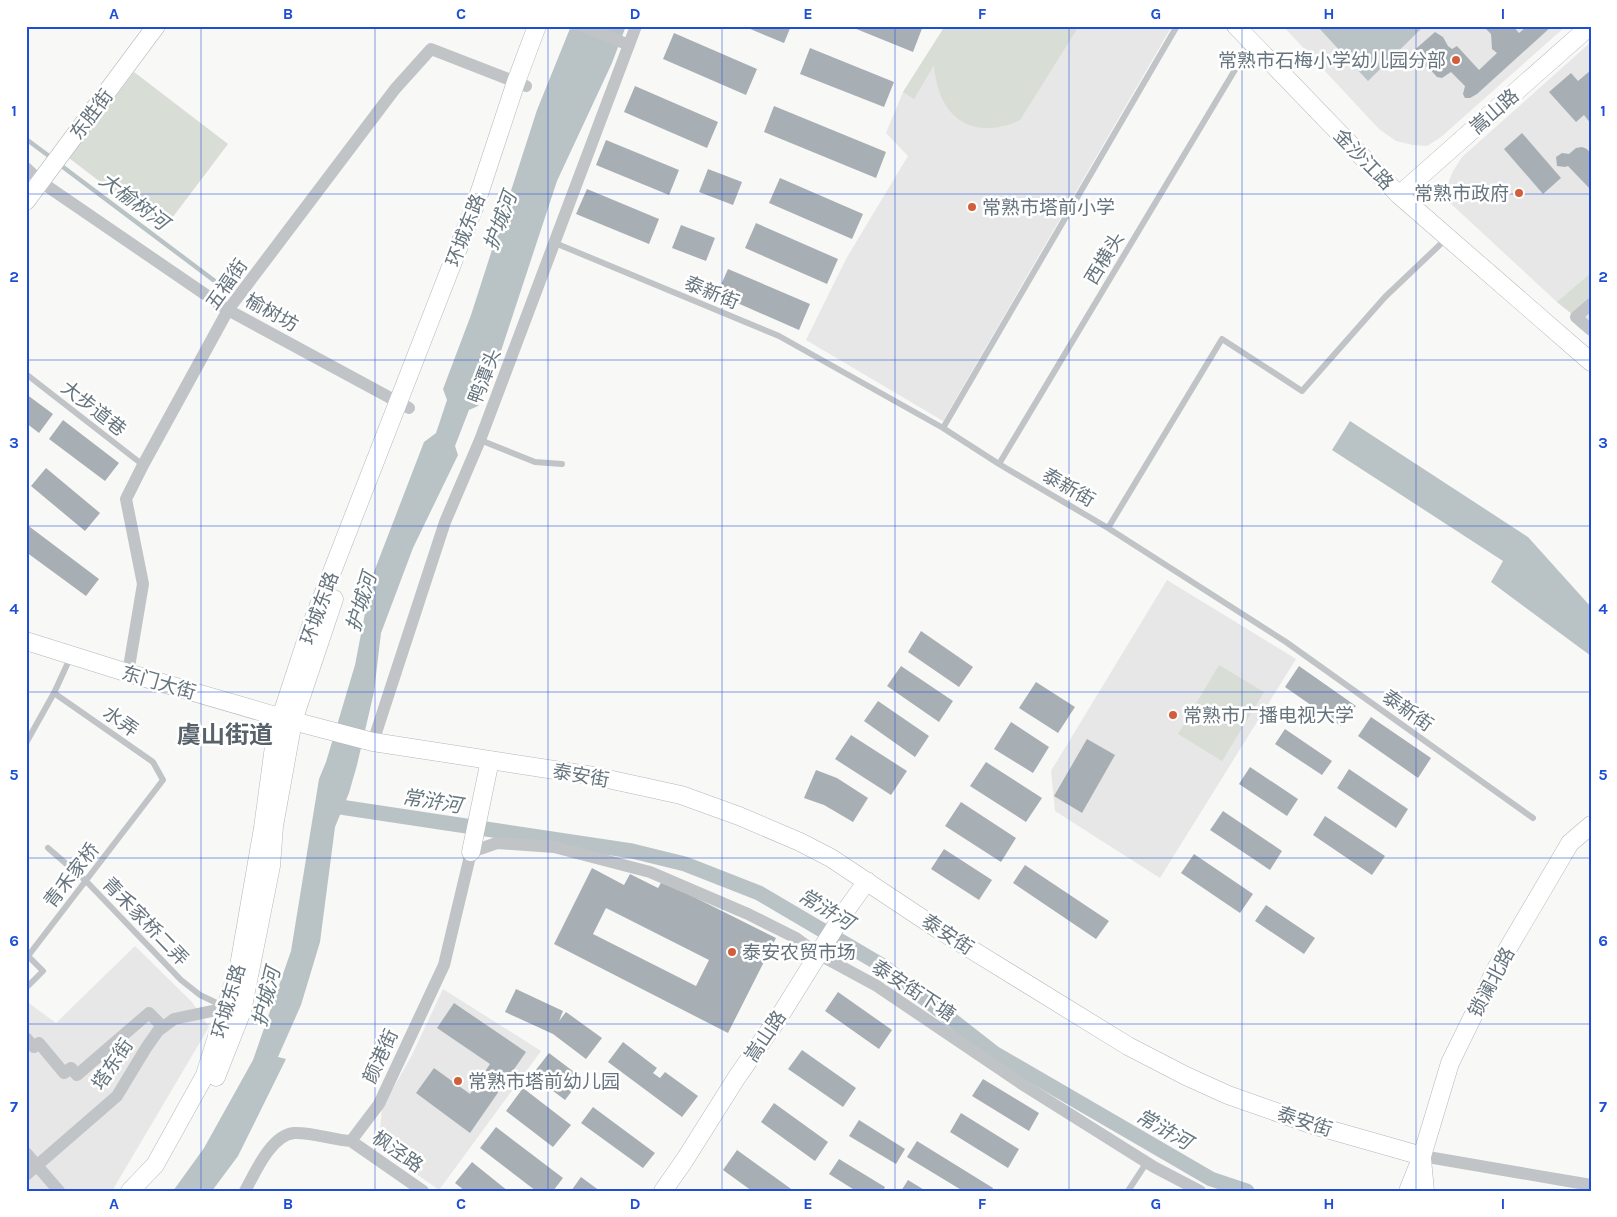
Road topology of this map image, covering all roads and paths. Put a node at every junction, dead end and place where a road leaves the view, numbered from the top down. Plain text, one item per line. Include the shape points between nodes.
1 (156, 26) edge
2 (538, 26) edge
3 (548, 26) edge
4 (582, 26) edge
5 (636, 26) edge
6 (1177, 26) edge
7 (1236, 26) edge
8 (1590, 26) edge
9 (1251, 42) junction
10 (629, 45) junction
11 (521, 84) junction
12 (26, 168) edge
13 (44, 177) junction
14 (1399, 195) junction
15 (26, 201) edge
16 (1448, 237) junction
17 (555, 243) junction
18 (1591, 304) edge
19 (228, 310) junction
20 (1591, 330) edge
21 (1591, 362) edge
22 (26, 374) edge
23 (404, 406) junction
24 (943, 428) junction
25 (480, 440) junction
26 (562, 464) dead end
27 (999, 464) junction
28 (143, 465) junction
29 (1108, 528) junction
30 (26, 641) edge
31 (71, 655) junction
32 (128, 674) junction
33 (54, 693) junction
34 (287, 719) junction
35 (372, 742) junction
36 (26, 743) edge
37 (490, 760) junction
38 (163, 780) joint
39 (1534, 818) dead end
40 (1591, 825) edge
41 (48, 848) dead end
42 (472, 852) junction
43 (86, 881) junction
44 (867, 881) junction
45 (818, 954) junction
46 (28, 986) dead end
47 (234, 1009) junction
48 (163, 1027) junction
49 (26, 1038) edge
50 (351, 1141) junction
51 (26, 1153) edge
52 (1422, 1156) junction
53 (1147, 1162) junction
54 (38, 1166) junction
55 (26, 1175) edge
56 (1591, 1185) edge
57 (59, 1191) edge
58 (130, 1191) edge
59 (144, 1191) edge
60 (246, 1191) edge
61 (423, 1191) edge
62 (663, 1191) edge
63 (1128, 1191) edge
64 (1200, 1191) edge
65 (1408, 1191) edge
66 (1425, 1191) edge

1 - 13 street, 东胜街
2 - 11 street, 环城东路
3 - 11 street, 环城东路
4 - 10 street
5 - 10 street, 鸭潭头
6 - 24 lane
7 - 9 street, 金沙江路
8 - 14 street, 嵩山路
9 - 14 street, 金沙江路
9 - 27 lane, 西横头
10 - 17 street, 鸭潭头
11 - 19 street, 五福街 via 431,49 395,89
11 - 23 street, 环城东路
12 - 13 street, 榆树坊
13 - 15 street, 东胜街
13 - 19 street, 榆树坊
14 - 16 street, 金沙江路
16 - 21 street, 金沙江路
16 - 29 lane via 1385,297 1302,391 1222,339
17 - 24 lane, 泰新街 via 779,336
17 - 25 street, 鸭潭头
18 - 20 street via 1576,317
19 - 23 street, 榆树坊
19 - 28 street, 五福街
22 - 28 lane, 大步道巷
23 - 34 street, 环城东路 via 312,623
24 - 27 lane, 泰新街
25 - 26 lane via 535,462
25 - 35 street, 鸭潭头 via 445,522
27 - 29 lane, 泰新街
28 - 32 street, 五福街 via 126,498 143,584
29 - 39 lane, 泰新街 via 1286,642
30 - 31 street, 东门大街
31 - 32 street, 东门大街
31 - 33 lane
32 - 34 street, 东门大街
33 - 36 lane
33 - 38 lane, 水弄 via 154,762
34 - 35 street, 泰安街
34 - 47 street, 环城东路 via 275,739
35 - 37 street, 泰安街
37 - 42 street
37 - 44 street, 泰安街 via 594,776 681,795 800,842
38 - 43 lane, 青禾家桥
40 - 52 street, 锁澜北路 via 1570,843 1497,967 1450,1063
41 - 43 lane, 青禾家桥二弄
42 - 45 street, 泰安街下塘 via 497,843 554,847 650,872 748,914 796,938
42 - 50 street, 颜港街 via 444,965 379,1104
43 - 46 lane, 青禾家桥 via 28,956 43,971
43 - 47 lane, 青禾家桥二弄 via 181,980 200,996
44 - 45 street, 嵩山路
44 - 52 street, 泰安街 via 938,929 1120,1041 1186,1076 1228,1095 1313,1125
45 - 53 street, 泰安街下塘 via 877,986
45 - 62 street, 嵩山路
47 - 48 street, 塔东街 via 174,1019
47 - 58 street, 环城东路 via 205,1075 156,1165
47 - 59 street, 环城东路 via 216,1076 167,1165
48 - 49 street via 149,1013 77,1075 71,1068 64,1074 39,1042 34,1047
48 - 54 street, 塔东街 via 146,1048 118,1096
50 - 60 street via 292,1133 277,1141 267,1152
50 - 61 street, 枫泾路
51 - 54 street
52 - 56 street, 泰安街
52 - 65 street, 锁澜北路
52 - 66 street
53 - 63 lane
53 - 64 street, 泰安街下塘
54 - 55 street, 塔东街
54 - 57 street

